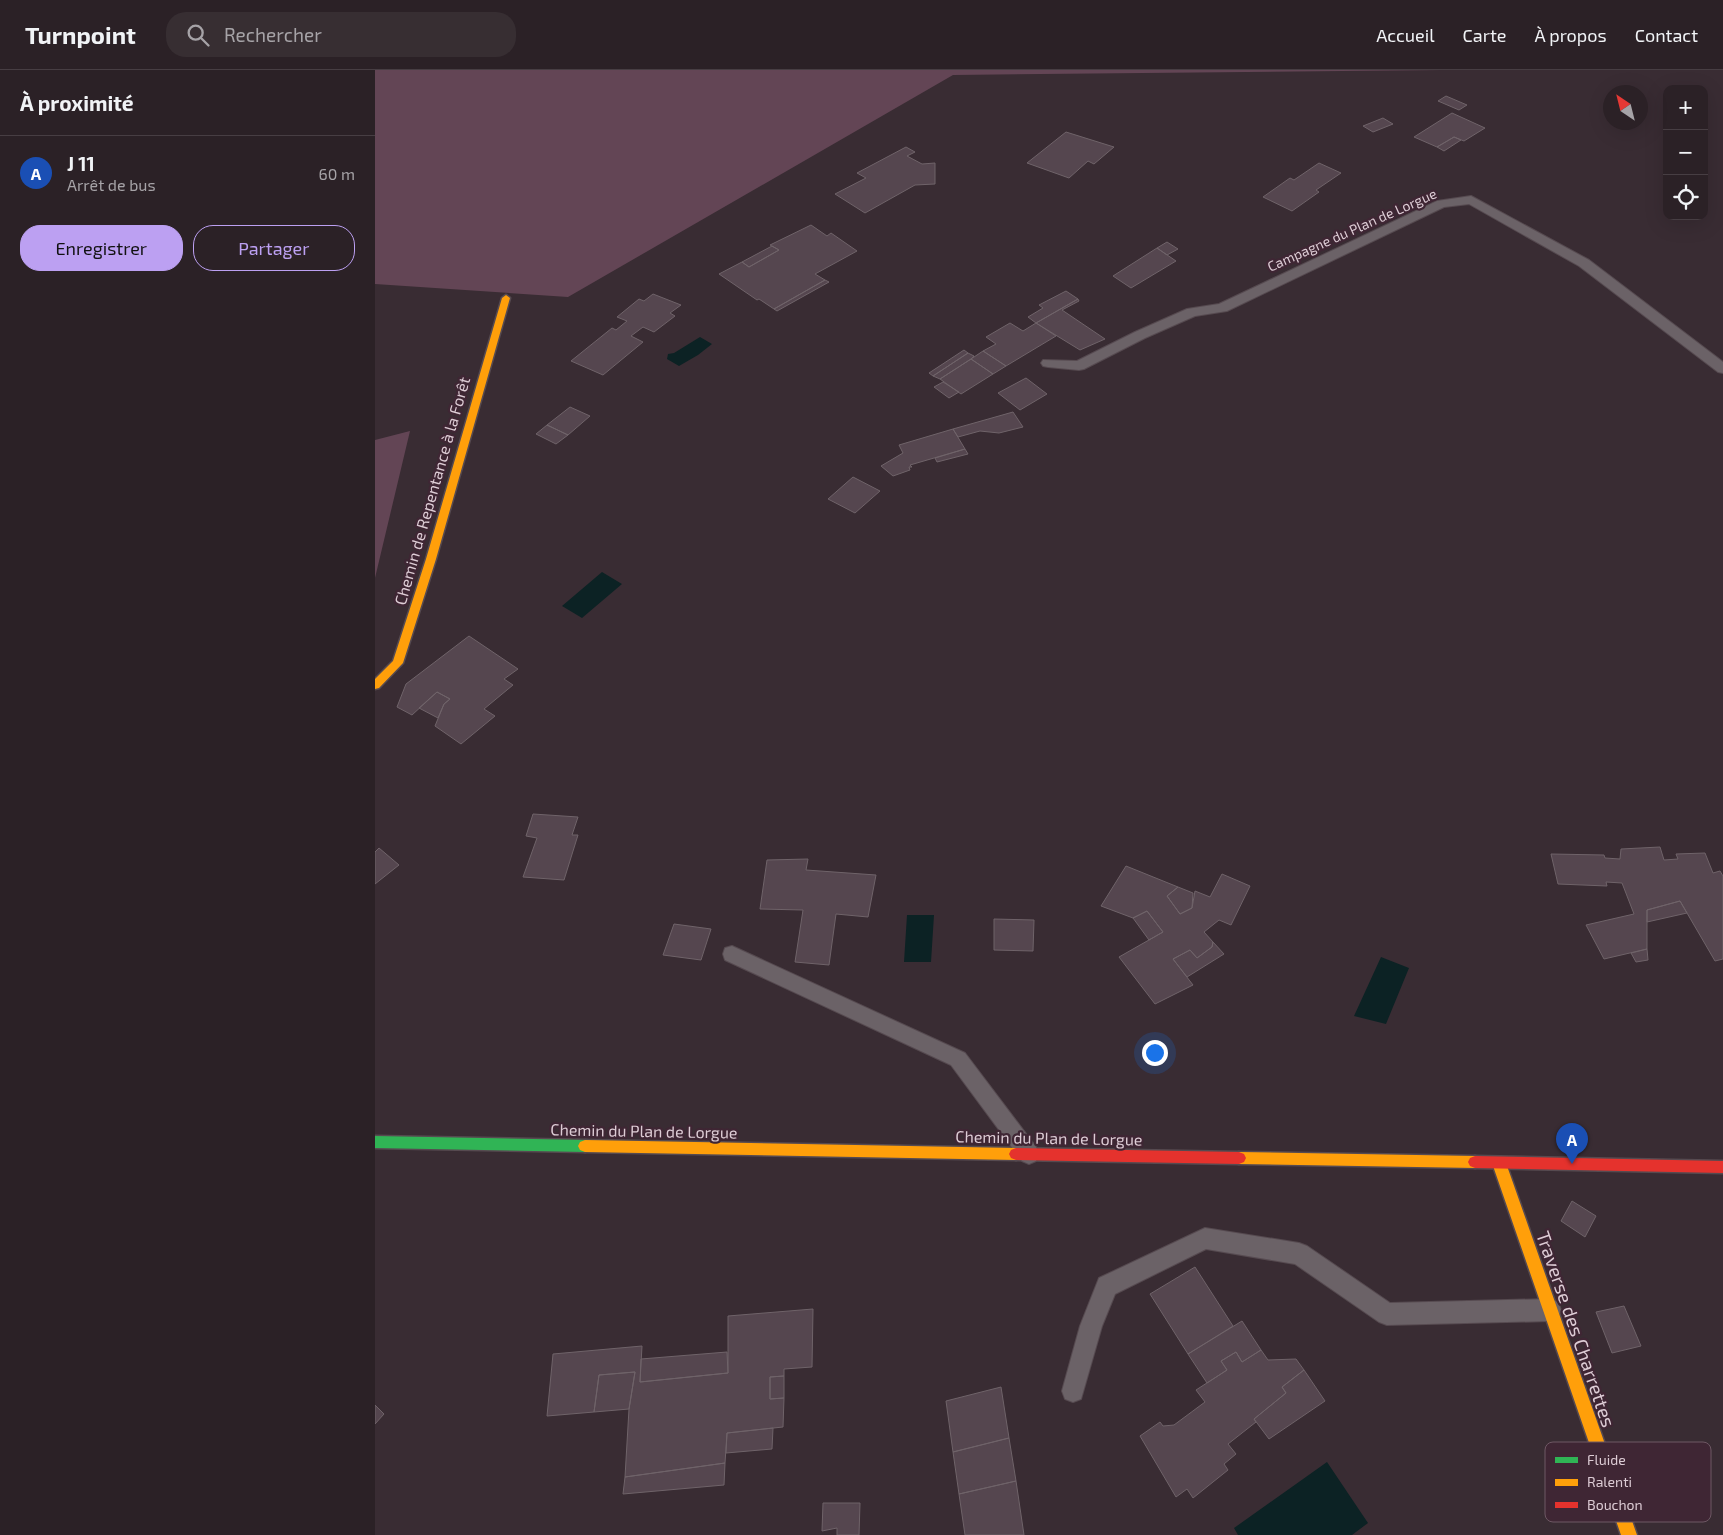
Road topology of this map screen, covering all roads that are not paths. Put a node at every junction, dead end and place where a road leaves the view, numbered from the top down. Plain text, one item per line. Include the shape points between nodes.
1 (506, 298) dead end
2 (1048, 363) dead end
3 (1723, 370) edge
4 (375, 685) edge
5 (732, 954) dead end
6 (375, 1142) edge
7 (1029, 1154) junction
8 (1499, 1163) junction
9 (1723, 1167) edge
10 (1551, 1310) junction
11 (1073, 1391) dead end
12 (1597, 1442) edge
13 (1624, 1522) edge
14 (1629, 1535) edge

1 - 4 street, Chemin de Repentance à la Forêt via 398,663
2 - 3 lane, Campagne du Plan de Lorgue via 1079,366 1192,312 1223,308 1441,204 1471,200 1584,263
5 - 7 lane via 958,1059
6 - 7 street, Chemin du Plan de Lorgue
7 - 8 street, Chemin du Plan de Lorgue
8 - 9 street, Chemin du Plan de Lorgue
8 - 10 street, Traverse des Charrettes
10 - 11 lane via 1387,1314 1299,1254 1205,1238 1107,1286 1091,1326
10 - 12 street, Traverse des Charrettes
13 - 14 street, Traverse des Charrettes

